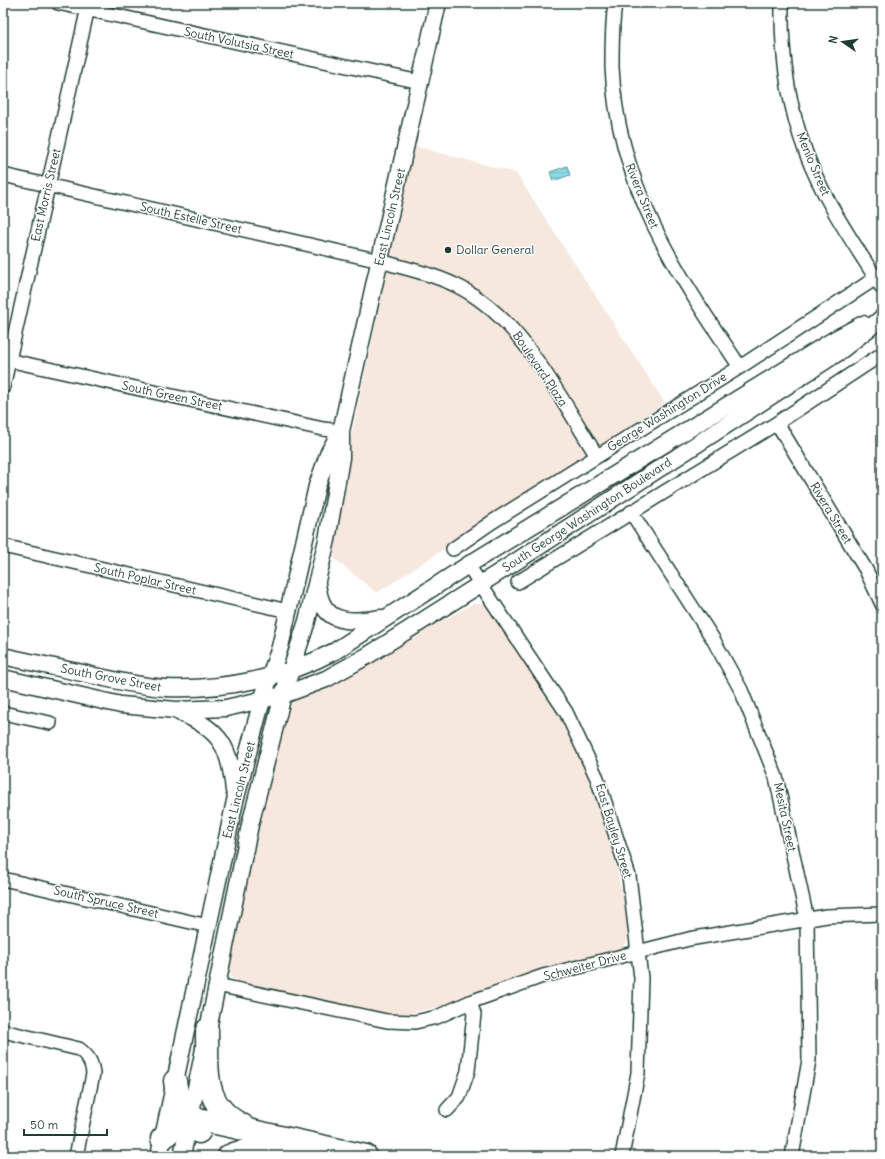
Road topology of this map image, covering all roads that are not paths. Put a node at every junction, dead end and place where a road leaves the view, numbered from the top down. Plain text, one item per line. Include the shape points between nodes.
1 (58, 3) edge
2 (438, 3) edge
3 (615, 3) edge
4 (782, 3) edge
5 (88, 6) edge
6 (420, 82) junction
7 (3, 175) edge
8 (48, 185) junction
9 (380, 261) junction
10 (880, 280) edge
11 (882, 314) edge
12 (882, 318) edge
13 (882, 354) edge
14 (6, 360) edge
15 (740, 367) junction
16 (3, 387) edge
17 (777, 423) junction
18 (341, 431) junction
19 (597, 456) junction
20 (631, 512) junction
21 (3, 546) edge
22 (453, 549) dead end
23 (468, 565) junction
24 (518, 582) dead end
25 (316, 583) junction
26 (481, 584) junction
27 (882, 604) edge
28 (288, 611) junction
29 (388, 617) junction
30 (3, 656) edge
31 (291, 671) junction
32 (270, 676) junction
33 (3, 678) edge
34 (283, 695) junction
35 (262, 700) junction
36 (176, 710) junction
37 (3, 713) edge
38 (50, 723) dead end
39 (235, 801) junction
40 (3, 879) edge
41 (882, 914) edge
42 (807, 919) junction
43 (208, 926) junction
44 (638, 952) junction
45 (217, 985) junction
46 (470, 1002) junction
47 (207, 1030) junction
48 (3, 1031) edge
49 (175, 1081) junction
50 (447, 1110) dead end
51 (189, 1123) junction
52 (258, 1132) junction
53 (161, 1147) edge
54 (285, 1151) junction
55 (76, 1156) edge
56 (182, 1156) edge
57 (229, 1156) edge
58 (310, 1156) edge
59 (366, 1156) edge
60 (622, 1156) edge
61 (792, 1156) edge

1 - 5 street, South Volutsia Street
2 - 6 street, East Lincoln Street
3 - 15 street, Rivera Street via 612,50 614,93 624,149 635,185 677,271
4 - 10 street, Menlo Street via 784,59 790,96 806,154 826,196
5 - 6 street, South Volutsia Street
5 - 8 street, East Morris Street
6 - 9 street, East Lincoln Street
7 - 8 street, South Estelle Street
8 - 9 street, South Estelle Street
8 - 14 street, East Morris Street
9 - 18 street, East Lincoln Street
9 - 19 street, Boulevard Plaza via 446,282 479,299 498,315 522,339
10 - 15 street, George Washington Drive
11 - 23 street, South George Washington Boulevard via 835,339
12 - 26 street, South George Washington Boulevard via 839,352
13 - 17 street
14 - 16 street, East Morris Street
14 - 18 street, South Green Street via 323,430
15 - 19 street, George Washington Drive
17 - 20 street
17 - 27 street, Rivera Street via 866,570
18 - 25 street, East Lincoln Street via 339,475
18 - 28 street, East Lincoln Street via 329,452 317,486
19 - 22 street, George Washington Drive
20 - 24 street
20 - 42 street, Mesita Street via 713,639 741,690 776,776
21 - 28 street, South Poplar Street
23 - 26 street, East Bayley Street
23 - 29 street, South George Washington Boulevard
25 - 29 street via 322,604 339,619 355,621
25 - 31 street, East Lincoln Street
26 - 34 street, South George Washington Boulevard via 326,679
26 - 44 street, East Bayley Street via 566,712 597,778 629,876
28 - 32 street, East Lincoln Street
29 - 31 street, South George Washington Boulevard via 335,651
30 - 32 street, South Grove Street via 134,684 166,688 219,687
31 - 32 street, South Grove Street
31 - 34 street, East Lincoln Street
32 - 35 street, East Lincoln Street
33 - 36 street, South Grove Street via 121,705
34 - 35 street, South Grove Street
34 - 45 street, East Lincoln Street via 250,825
35 - 36 street, South Grove Street via 226,708
35 - 39 street, East Lincoln Street
36 - 39 street via 201,721 225,747 231,760
37 - 38 street
39 - 43 street, East Lincoln Street
40 - 43 street, South Spruce Street
41 - 42 street, Schweiter Drive
42 - 44 street, Schweiter Drive via 689,939
42 - 61 street, Mesita Street via 809,1060
43 - 49 street, East Lincoln Street
44 - 46 street, Schweiter Drive via 543,976
44 - 60 street, East Bayley Street via 641,978 638,1073
45 - 46 street, Schweiter Drive via 400,1023 437,1017
45 - 47 street, East Lincoln Street
46 - 50 street via 474,1014 468,1070 459,1097
47 - 51 street, East Lincoln Street
47 - 52 highway via 209,1084 214,1100 221,1111 232,1120
48 - 55 street via 79,1049 88,1056 93,1074
49 - 51 highway via 179,1107
49 - 53 street, East Lincoln Street
51 - 52 highway via 198,1119 209,1120
51 - 53 highway via 174,1128
51 - 54 highway via 196,1131 206,1134
51 - 56 street, East Lincoln Street
52 - 59 highway
54 - 57 highway via 255,1150 237,1152
54 - 58 highway

